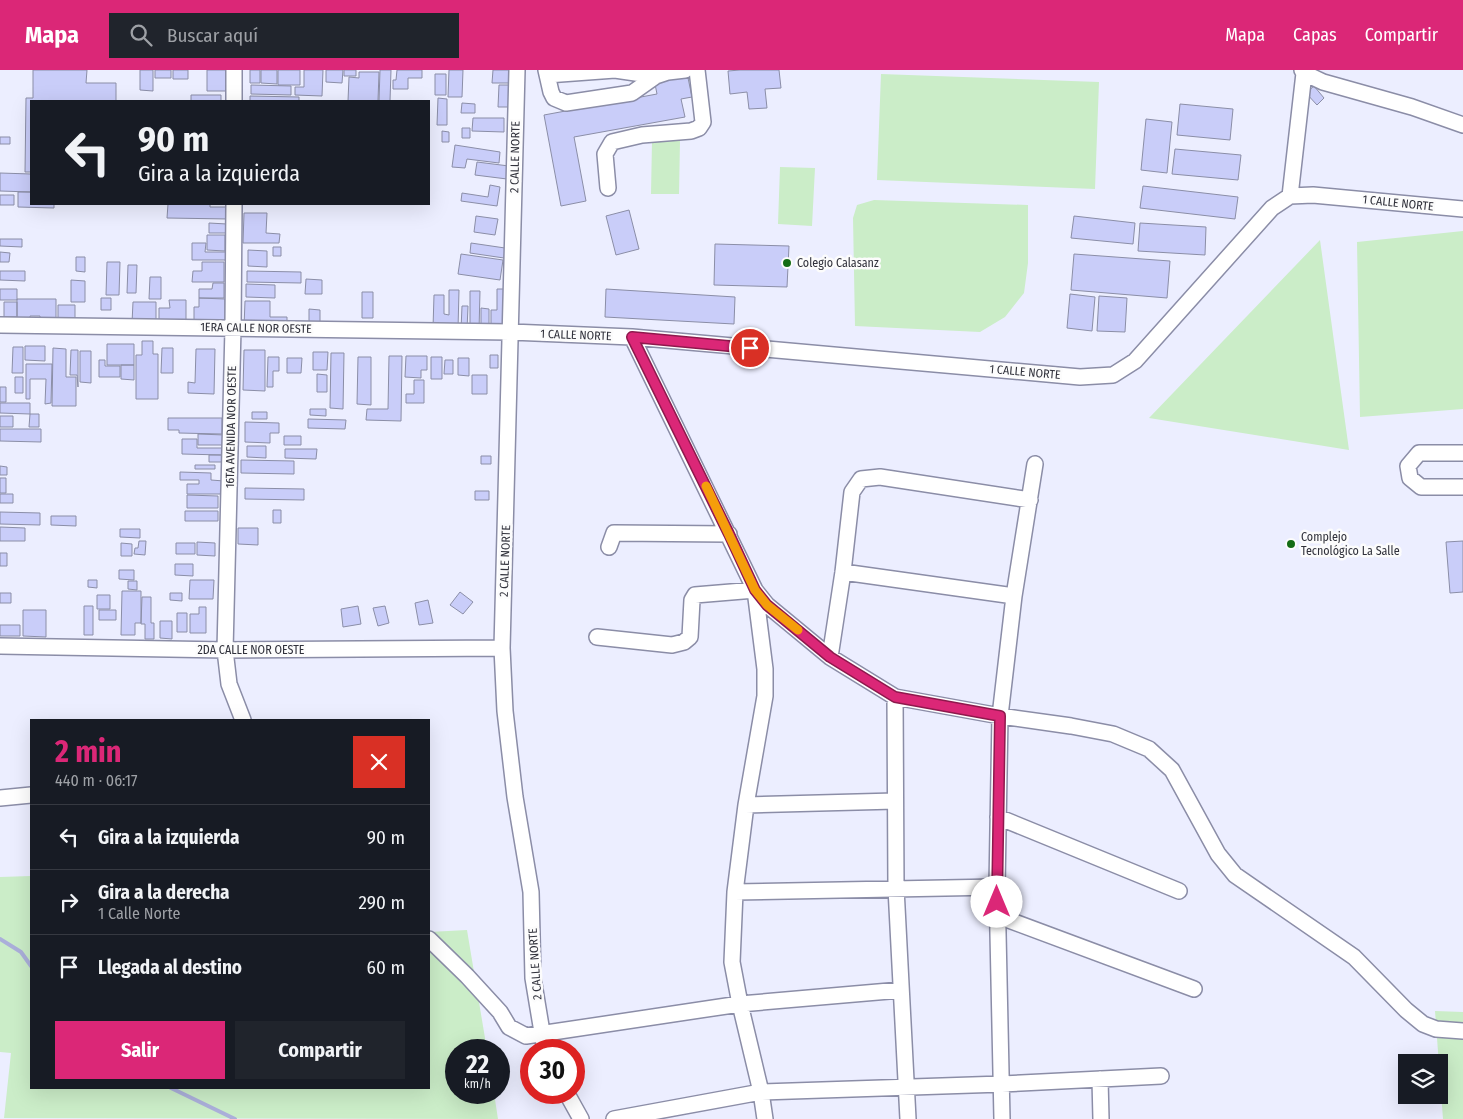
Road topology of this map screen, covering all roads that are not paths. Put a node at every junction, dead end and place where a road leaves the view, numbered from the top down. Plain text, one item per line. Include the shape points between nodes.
1 (234, 70) edge
2 (516, 70) edge
3 (615, 70) edge
4 (685, 70) edge
5 (697, 70) edge
6 (1303, 71) edge
7 (546, 73) edge
8 (656, 76) junction
9 (614, 96) junction
10 (234, 100) edge
11 (1463, 125) edge
12 (608, 188) dead end
13 (1290, 196) junction
14 (234, 205) edge
15 (1463, 209) edge
16 (0, 325) edge
17 (233, 328) junction
18 (511, 332) junction
19 (632, 337) junction
20 (1463, 452) edge
21 (1035, 464) dead end
22 (1463, 487) edge
23 (1030, 500) junction
24 (729, 534) junction
25 (609, 547) dead end
26 (843, 572) junction
27 (755, 590) junction
28 (1014, 596) junction
29 (598, 637) dead end
30 (0, 646) edge
31 (502, 648) junction
32 (225, 650) junction
33 (830, 657) junction
34 (895, 697) junction
35 (1000, 716) junction
36 (243, 719) edge
37 (30, 795) edge
38 (0, 798) edge
39 (895, 800) junction
40 (746, 805) junction
41 (998, 817) junction
42 (997, 887) junction
43 (896, 888) junction
44 (1179, 891) dead end
45 (735, 892) junction
46 (998, 916) junction
47 (430, 940) edge
48 (1194, 989) dead end
49 (901, 990) junction
50 (740, 1004) junction
51 (542, 1032) junction
52 (1463, 1032) edge
53 (543, 1039) edge
54 (1161, 1076) dead end
55 (1100, 1079) junction
56 (1002, 1084) junction
57 (907, 1086) junction
58 (761, 1092) junction
59 (573, 1104) edge
60 (581, 1119) edge
61 (614, 1119) edge
62 (765, 1119) edge
63 (908, 1119) edge
64 (1002, 1119) edge
65 (1101, 1119) edge

1 - 10 street
2 - 18 street, 2 CALLE NORTE
3 - 7 street
3 - 8 street
3 - 9 street
4 - 8 street
5 - 12 street via 703,122 699,128 642,134 612,142 605,154
6 - 11 street via 1323,82
6 - 13 street
7 - 9 street via 554,98 566,103
8 - 9 street via 632,93
13 - 15 street, 1 CALLE NORTE via 1313,195
13 - 19 street, 1 CALLE NORTE via 1272,208 1136,361 1113,375 1080,377
14 - 17 street, 16TA AVENIDA NOR OESTE
16 - 17 street, 1ERA CALLE NOR OESTE
17 - 18 street, 1ERA CALLE NOR OESTE
17 - 32 street, 16TA AVENIDA NOR OESTE
18 - 19 street, 1 CALLE NORTE
18 - 31 street, 2 CALLE NORTE
19 - 24 street
20 - 22 street via 1419,453 1408,466 1410,478 1421,487
21 - 23 street
23 - 26 street via 880,477 861,479 852,492
23 - 28 street
24 - 25 street via 614,533
24 - 27 street
26 - 28 street
26 - 33 street
27 - 29 street via 695,595 690,638 684,642 672,644
27 - 33 street via 767,605
27 - 40 street via 765,669 765,696
28 - 35 street
30 - 32 street, 2DA CALLE NOR OESTE
31 - 32 street, 2DA CALLE NOR OESTE
31 - 51 street, 2 CALLE NORTE via 514,797 531,892 533,978
32 - 36 street, 16TA AVENIDA NOR OESTE via 229,684
33 - 34 street
34 - 35 street
34 - 39 street
35 - 41 street
35 - 52 street via 1113,734 1149,749 1172,770 1218,854 1236,875 1354,957 1423,1024
37 - 38 street
39 - 40 street
39 - 43 street
40 - 45 street
41 - 42 street
41 - 44 street
42 - 43 street
42 - 46 street
43 - 45 street
43 - 49 street
45 - 50 street via 732,962
46 - 48 street
46 - 56 street
47 - 51 street via 467,976 510,1027 526,1036
49 - 50 street
49 - 57 street
50 - 51 street
50 - 58 street
51 - 53 street, 2 CALLE NORTE
54 - 55 street
55 - 56 street
55 - 65 street
56 - 57 street
56 - 64 street
57 - 58 street
57 - 63 street
58 - 61 street
58 - 62 street
59 - 60 street

